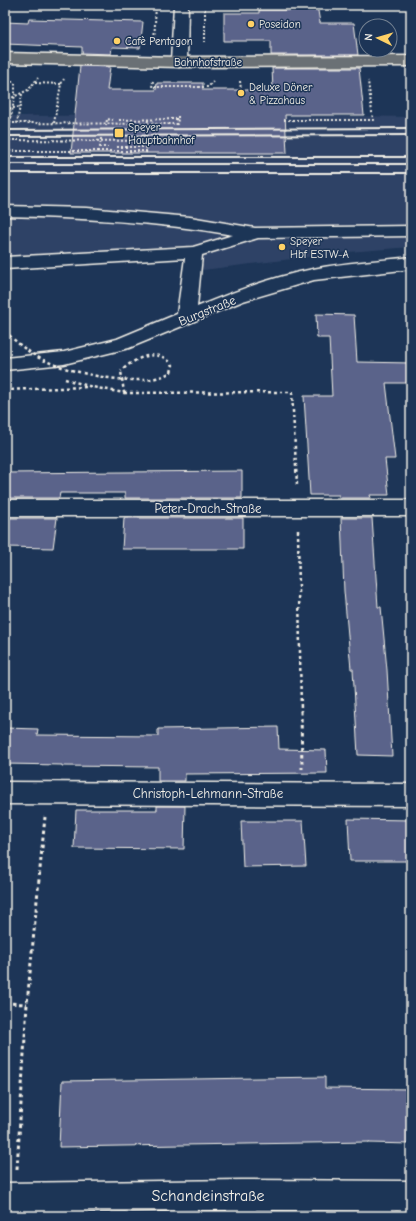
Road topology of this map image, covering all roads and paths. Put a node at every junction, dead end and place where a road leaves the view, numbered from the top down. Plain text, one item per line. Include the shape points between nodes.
1 (156, 5) edge
2 (181, 5) edge
3 (205, 5) edge
4 (154, 44) dead end
5 (205, 45) dead end
6 (5, 58) edge
7 (411, 61) edge
8 (179, 62) junction
9 (39, 75) dead end
10 (5, 77) edge
11 (65, 78) dead end
12 (368, 79) dead end
13 (214, 81) dead end
14 (179, 83) dead end
15 (35, 84) junction
16 (61, 84) junction
17 (241, 86) dead end
18 (152, 87) dead end
19 (179, 88) junction
20 (241, 90) dead end
21 (22, 94) junction
22 (5, 101) edge
23 (20, 107) junction
24 (5, 108) edge
25 (178, 114) dead end
26 (178, 119) junction
27 (113, 120) dead end
28 (120, 120) dead end
29 (148, 120) junction
30 (284, 120) dead end
31 (5, 123) edge
32 (17, 123) junction
33 (54, 123) junction
34 (106, 125) junction
35 (147, 125) junction
36 (101, 138) dead end
37 (148, 138) dead end
38 (5, 140) edge
39 (100, 141) junction
40 (148, 141) junction
41 (6, 146) edge
42 (100, 147) junction
43 (108, 147) dead end
44 (117, 147) dead end
45 (147, 148) junction
46 (5, 151) edge
47 (99, 152) junction
48 (5, 154) edge
49 (5, 211) edge
50 (411, 231) edge
51 (257, 233) junction
52 (194, 252) junction
53 (5, 263) edge
54 (411, 263) edge
55 (186, 319) junction
56 (5, 331) edge
57 (5, 364) edge
58 (59, 377) dead end
59 (92, 387) junction
60 (5, 390) edge
61 (124, 393) junction
62 (5, 508) edge
63 (298, 508) junction
64 (411, 508) edge
65 (5, 793) edge
66 (47, 793) junction
67 (302, 794) junction
68 (411, 795) edge
69 (5, 1003) edge
70 (27, 1004) junction
71 (411, 1196) edge
72 (10, 1198) edge
73 (241, 1205) edge

1 - 4 path
2 - 8 street
3 - 5 path
6 - 8 main road, Bahnhofstraße
7 - 8 main road, Bahnhofstraße
9 - 15 path
10 - 41 path, bridge via 13,80 15,89
11 - 16 path
12 - 30 path via 373,120
13 - 19 path via 208,87
14 - 19 path
15 - 16 path
15 - 21 path
16 - 33 path
17 - 20 path
18 - 19 path
21 - 22 path
21 - 23 path
23 - 24 path
23 - 32 path
25 - 26 path
26 - 29 path
26 - 35 path via 177,125
27 - 34 path via 107,119
28 - 29 path
29 - 35 path
31 - 32 path
32 - 33 path
33 - 34 path
34 - 35 path
36 - 39 path
37 - 40 path
38 - 39 path
39 - 40 path
39 - 42 path
40 - 45 path
41 - 48 path, bridge
42 - 43 path
42 - 47 path
44 - 45 path
45 - 47 path via 146,152
46 - 47 path
49 - 51 street via 86,213 174,220
50 - 51 street
51 - 52 street
52 - 53 street
52 - 55 street
54 - 55 street, Burgstraße via 314,274 237,297
55 - 57 street, Burgstraße via 122,344 64,358
56 - 61 path, bridge via 43,360 97,376 133,380 158,378 171,372 173,365 170,359 156,355 132,362 121,371
58 - 59 path
59 - 60 path
59 - 61 path
61 - 63 path via 292,392
62 - 63 street, Peter-Drach-Straße
63 - 64 street, Peter-Drach-Straße
63 - 67 path
65 - 66 street, Christoph-Lehmann-Straße
66 - 67 street, Christoph-Lehmann-Straße
66 - 70 path
67 - 68 street, Christoph-Lehmann-Straße
69 - 70 path
70 - 72 path
71 - 73 street, Schandeinstraße
72 - 73 street, Schandeinstraße

